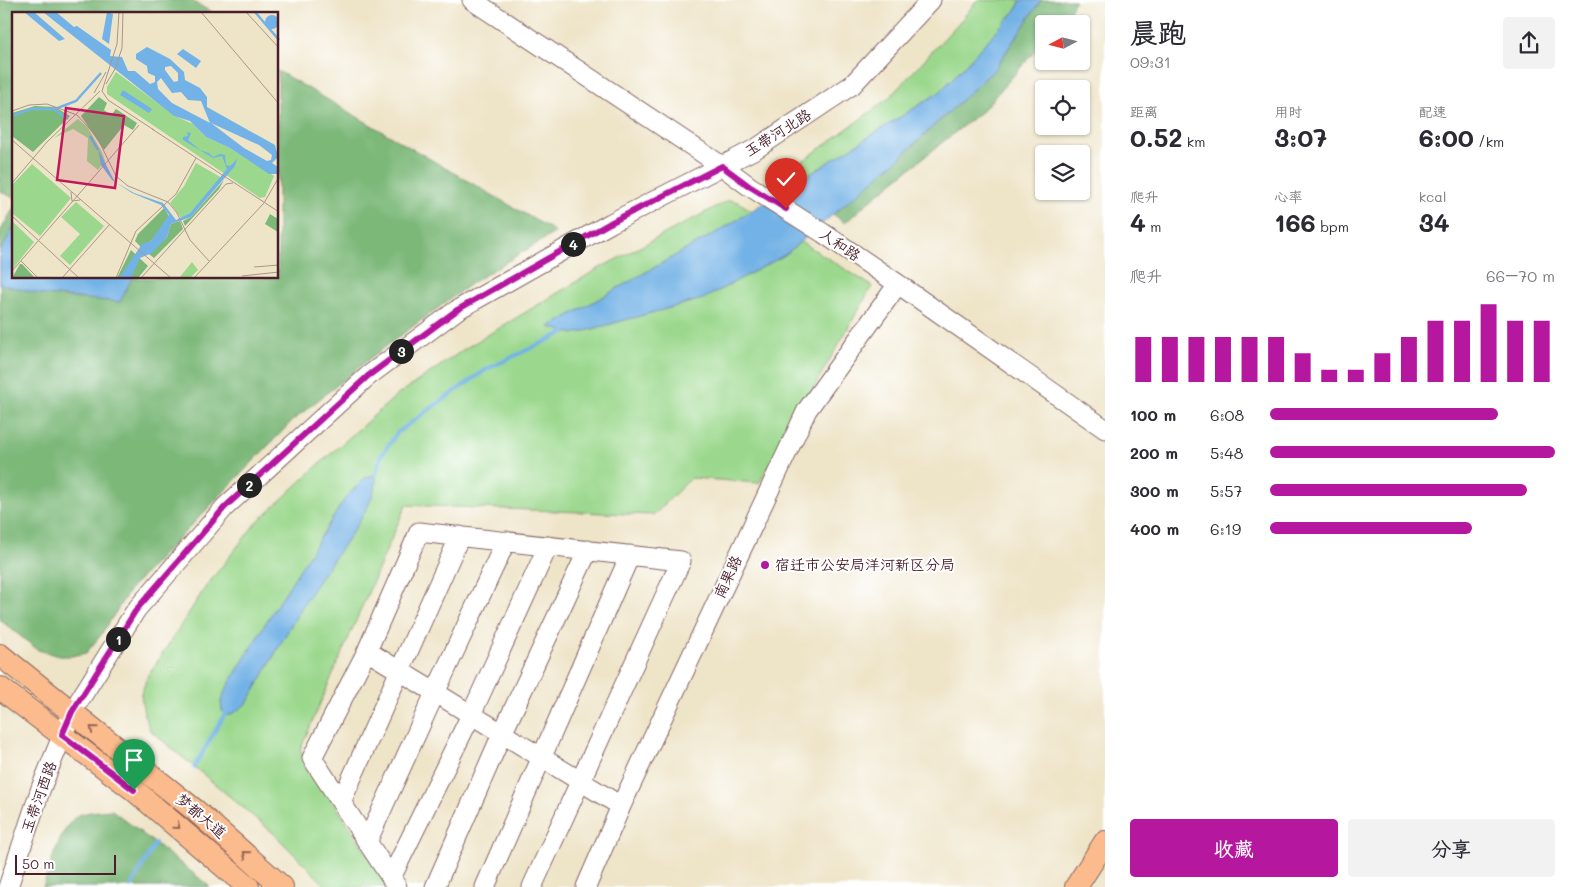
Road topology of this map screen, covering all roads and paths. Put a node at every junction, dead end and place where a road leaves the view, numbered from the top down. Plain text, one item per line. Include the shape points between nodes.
1 (472, 0) edge
2 (931, 0) edge
3 (722, 166) junction
4 (898, 284) junction
5 (1105, 429) edge
6 (460, 536) junction
7 (506, 541) junction
8 (548, 546) junction
9 (588, 550) junction
10 (630, 555) junction
11 (367, 651) junction
12 (0, 655) edge
13 (401, 672) junction
14 (0, 688) edge
15 (435, 693) junction
16 (72, 712) junction
17 (471, 715) junction
18 (502, 734) junction
19 (62, 735) junction
20 (542, 758) junction
21 (580, 782) junction
22 (341, 802) junction
23 (621, 806) junction
24 (368, 842) junction
25 (1105, 842) edge
26 (394, 883) edge
27 (8, 887) edge
28 (248, 887) edge
29 (282, 887) edge
30 (435, 887) edge
31 (485, 887) edge
32 (532, 887) edge
33 (586, 887) edge
34 (1076, 887) edge

1 - 3 street, 人和路
2 - 3 street, 玉带河北路 via 852,85 757,148
3 - 4 street, 人和路
3 - 16 street, 玉带河北路 via 610,223 457,310 368,376 225,507 136,610
4 - 5 street, 人和路
4 - 23 street, 南果路 via 806,410
6 - 7 street
6 - 11 street via 418,532
6 - 13 street
7 - 8 street
7 - 15 street
8 - 9 street
8 - 17 street
9 - 10 street
9 - 18 street
10 - 20 street
10 - 21 street via 680,561
11 - 13 street
11 - 22 street via 312,758
12 - 16 main road, 梦都大道
13 - 15 street
13 - 22 street
14 - 19 main road, 梦都大道
15 - 17 street
15 - 24 street
16 - 19 street, 玉带河北路
29 -> 16 main road, 梦都大道 via 196,811
17 - 18 street
17 - 26 street
18 - 20 street
18 - 30 street
19 - 27 street, 玉带河西路 via 40,788
19 -> 28 main road, 梦都大道 via 134,790
20 - 21 street
20 - 31 street
21 - 23 street
21 - 32 street
22 - 24 street
23 - 33 street, 南果路
24 - 26 street
25 - 34 main road

